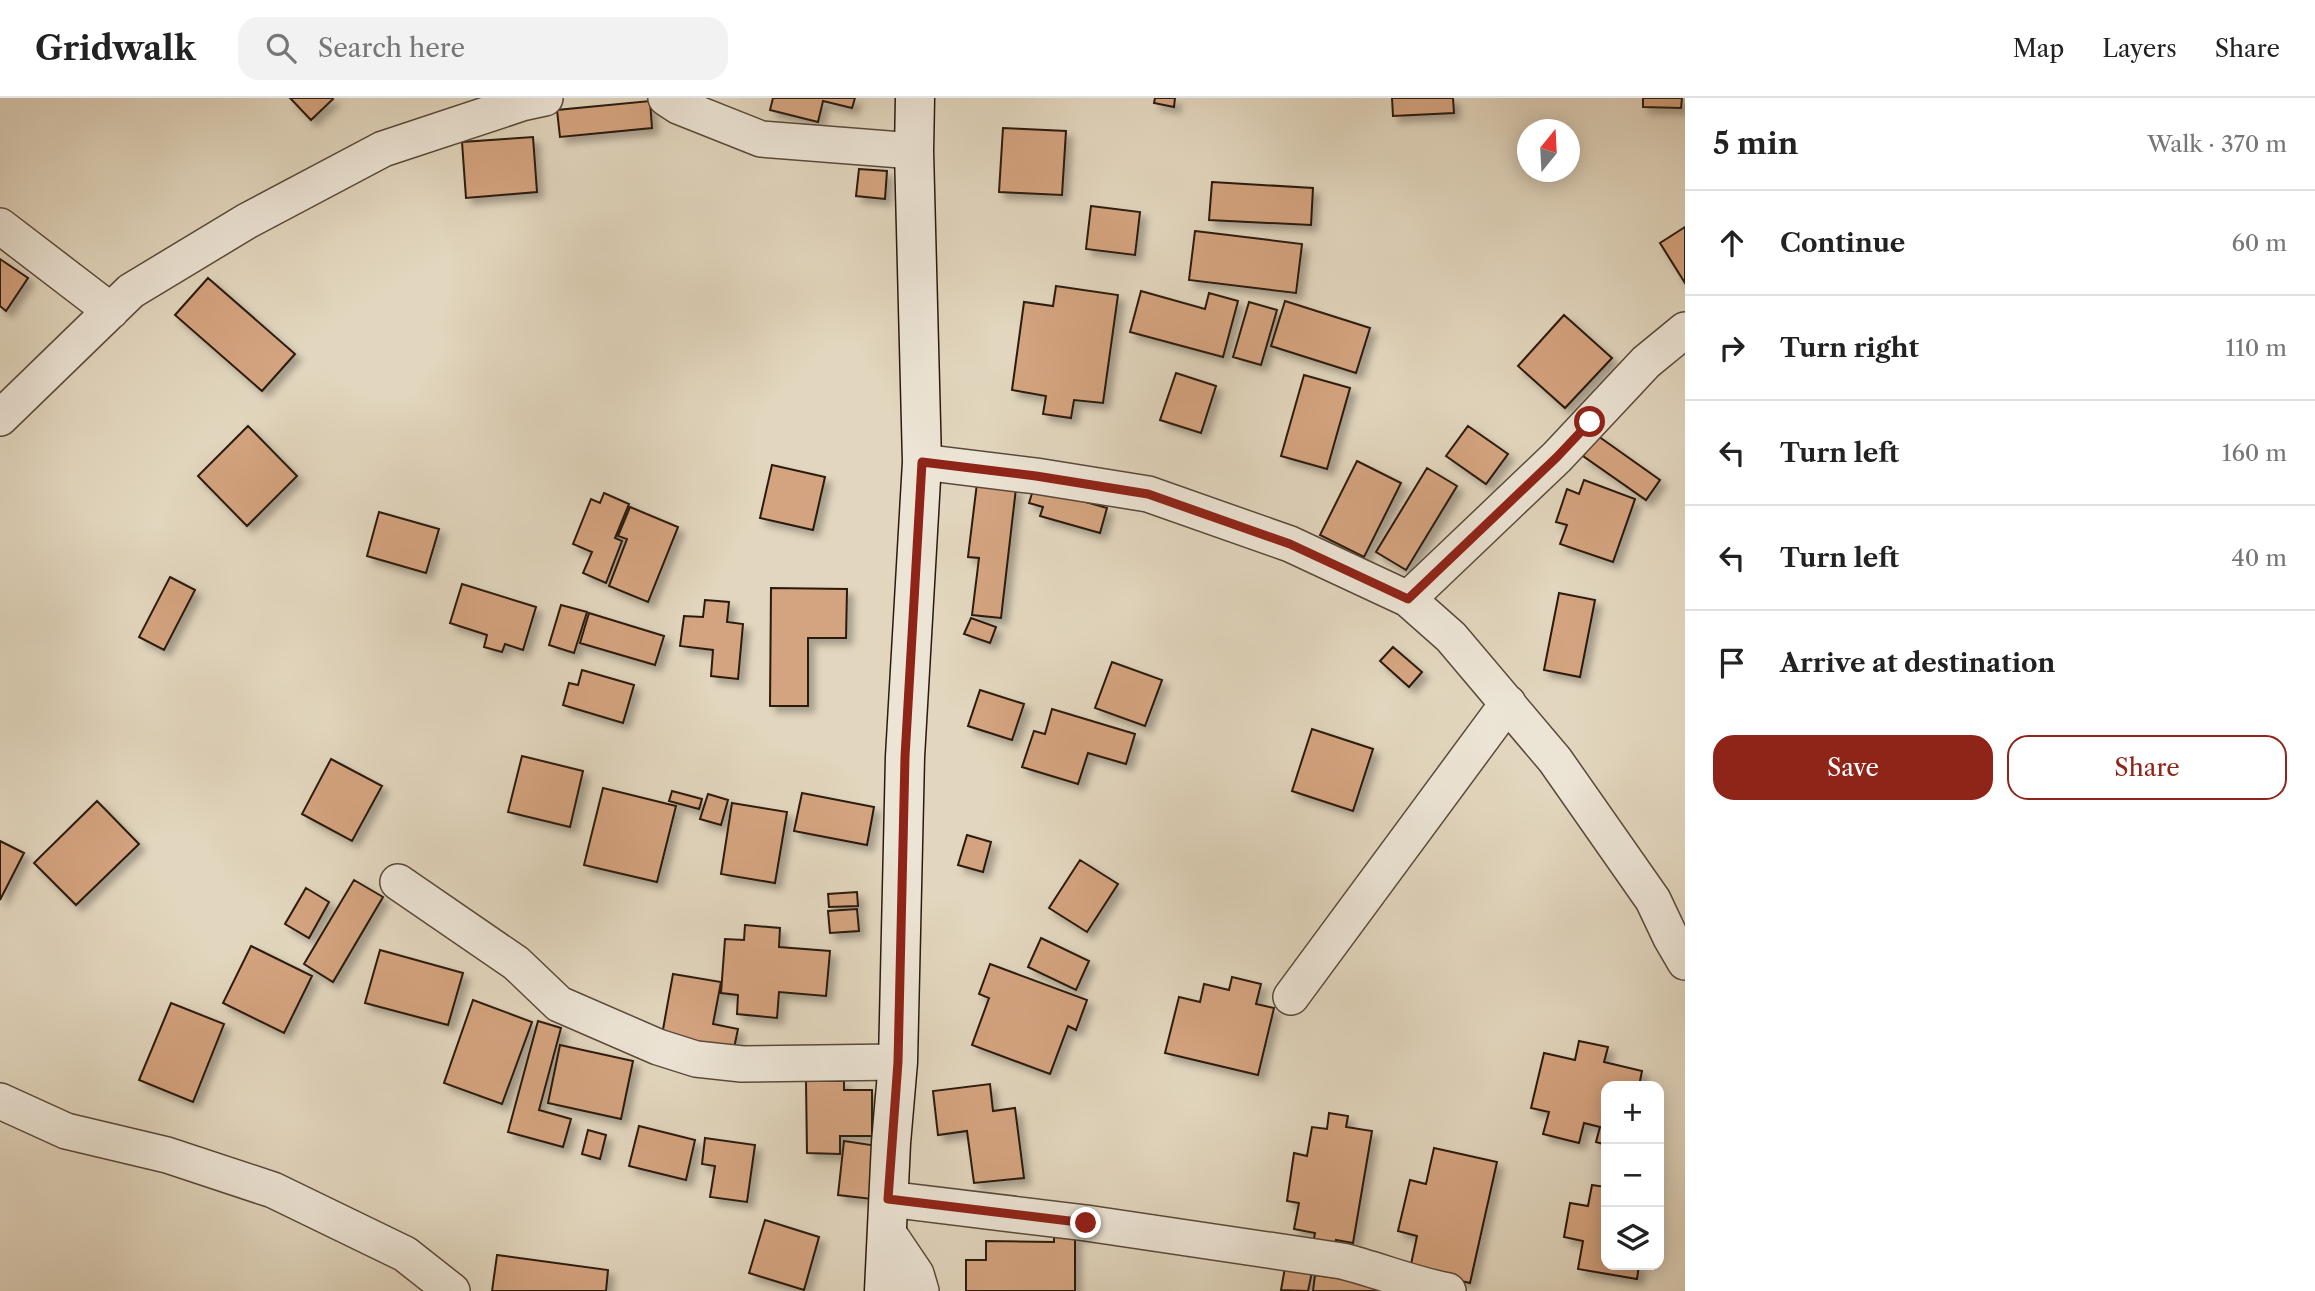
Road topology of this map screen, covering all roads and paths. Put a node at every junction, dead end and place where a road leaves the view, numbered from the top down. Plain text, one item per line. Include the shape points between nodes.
1 (545, 98) edge
2 (666, 98) edge
3 (915, 98) edge
4 (914, 150) junction
5 (0, 226) edge
6 (111, 311) junction
7 (1685, 330) edge
8 (0, 418) edge
9 (922, 462) junction
10 (1408, 599) junction
11 (1508, 703) junction
12 (398, 882) dead end
13 (1669, 900) edge
14 (1685, 962) edge
15 (1291, 997) dead end
16 (898, 1062) junction
17 (0, 1101) edge
18 (888, 1215) junction
19 (452, 1291) edge
20 (884, 1291) edge
21 (920, 1291) edge
22 (1448, 1291) edge

1 - 6 street via 383,149 247,221 131,291
2 - 4 street via 678,107 761,139
3 - 4 main road
4 - 9 main road
5 - 6 street
6 - 8 street
7 - 10 street via 1646,362 1557,457
9 - 10 street via 1148,494 1290,544
9 - 16 main road via 905,757
10 - 11 street via 1451,637
11 - 13 street
11 - 15 street
12 - 16 street via 516,963 559,1004 658,1047 696,1059 742,1063
13 - 14 street via 1671,938
16 - 18 main road
17 - 19 street via 65,1131 167,1155 273,1190 405,1254
18 - 20 main road
18 - 21 street
18 - 22 street via 1086,1223 1342,1261

